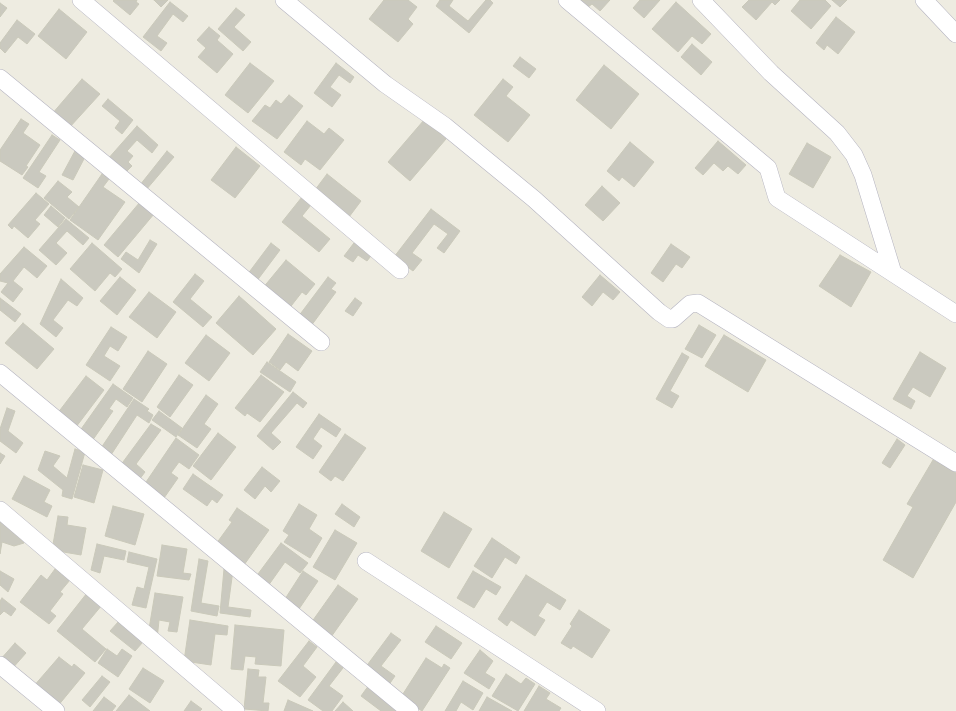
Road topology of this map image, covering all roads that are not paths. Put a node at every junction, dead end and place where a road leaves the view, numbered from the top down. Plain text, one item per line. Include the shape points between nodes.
1 (81, 0) edge
2 (284, 0) edge
3 (567, 0) edge
4 (701, 0) edge
5 (924, 0) edge
6 (956, 34) edge
7 (0, 78) edge
8 (400, 270) dead end
9 (893, 273) junction
10 (956, 314) edge
11 (321, 342) dead end
12 (0, 373) edge
13 (956, 463) edge
14 (0, 510) edge
15 (366, 561) dead end
16 (0, 666) edge
17 (56, 711) edge
18 (236, 711) edge
19 (410, 711) edge
20 (596, 711) edge

1 - 8 street
2 - 13 street via 385,84 445,126 510,179 669,319 673,319 690,304 698,303
3 - 9 street via 768,168 777,198
4 - 9 street via 771,73 837,133 854,155 863,175
5 - 6 street
7 - 11 street
9 - 10 street
12 - 19 street
14 - 18 street
15 - 20 street
16 - 17 street

